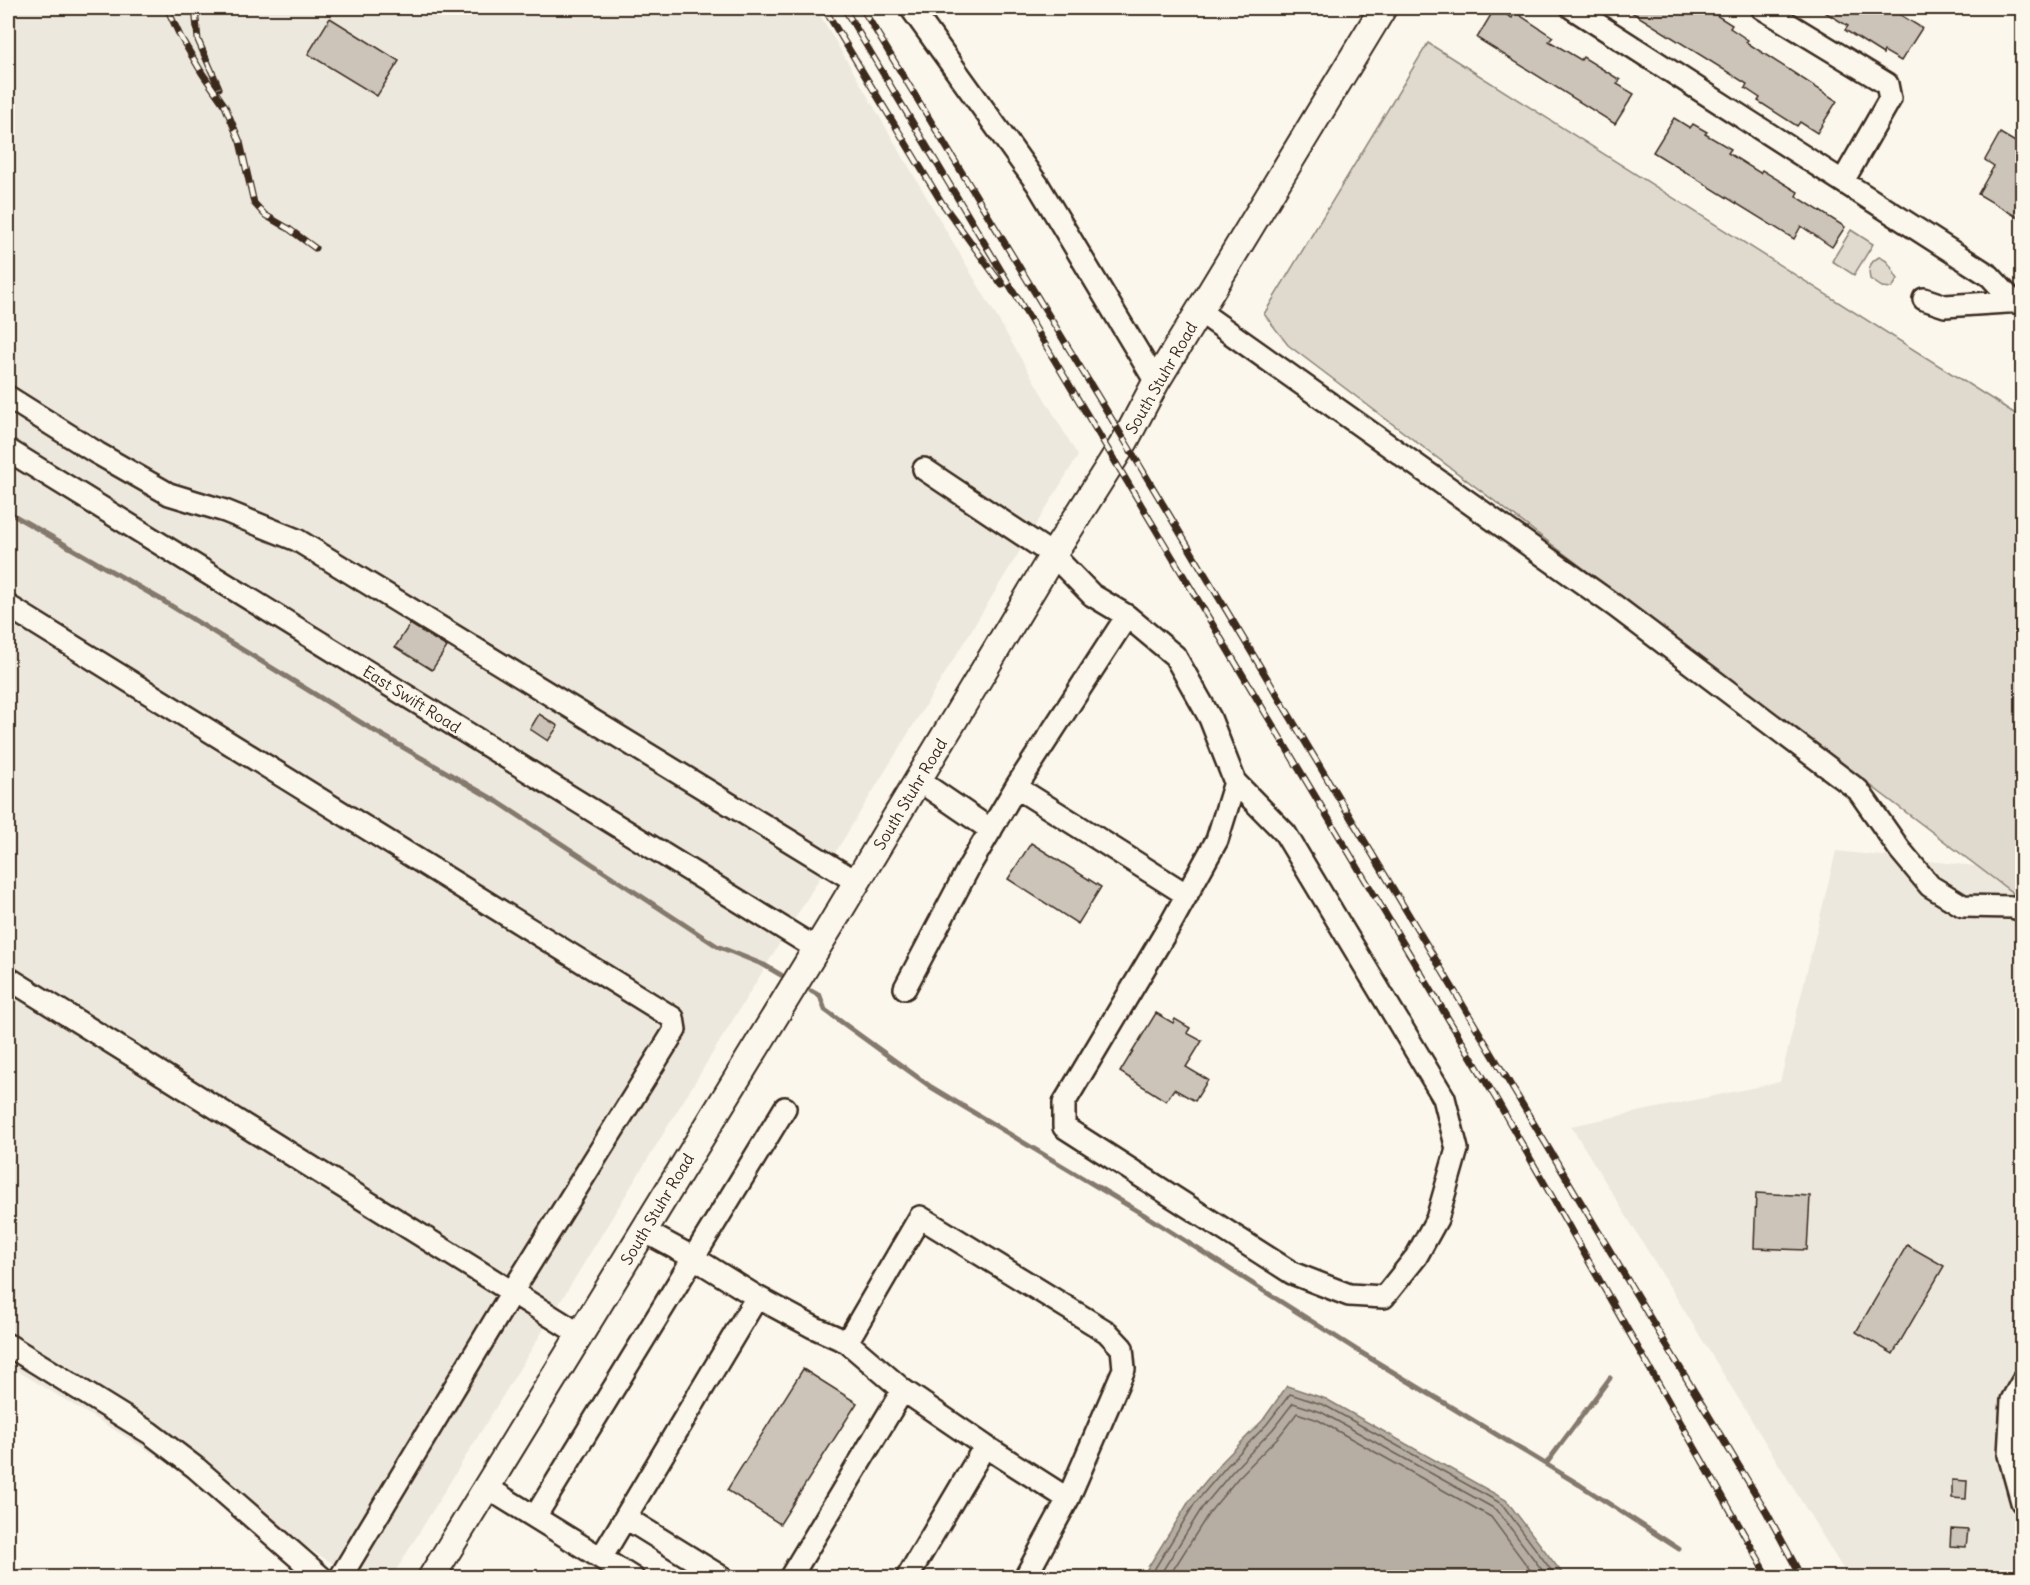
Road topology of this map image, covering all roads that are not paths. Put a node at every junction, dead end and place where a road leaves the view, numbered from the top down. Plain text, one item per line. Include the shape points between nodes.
1 (910, 8) edge
2 (1383, 8) edge
3 (1572, 8) edge
4 (1762, 8) edge
5 (1843, 181) junction
6 (1924, 299) dead end
7 (2018, 301) edge
8 (1199, 311) junction
9 (1156, 382) junction
10 (8, 397) edge
11 (8, 450) edge
12 (924, 469) dead end
13 (1053, 555) junction
14 (8, 606) edge
15 (1127, 616) junction
16 (918, 780) junction
17 (1235, 782) junction
18 (1016, 787) junction
19 (991, 830) junction
20 (857, 882) junction
21 (1187, 895) junction
22 (2022, 910) edge
23 (817, 949) junction
24 (8, 978) edge
25 (905, 988) dead end
26 (785, 1108) dead end
27 (644, 1231) junction
28 (694, 1258) junction
29 (512, 1292) junction
30 (757, 1297) junction
31 (581, 1335) junction
32 (847, 1342) junction
33 (8, 1345) edge
34 (2022, 1382) edge
35 (903, 1390) junction
36 (985, 1446) junction
37 (486, 1487) junction
38 (1068, 1499) junction
39 (2022, 1502) edge
40 (535, 1517) junction
41 (626, 1518) junction
42 (601, 1558) junction
43 (322, 1578) edge
44 (340, 1578) edge
45 (431, 1578) edge
46 (633, 1578) edge
47 (723, 1578) edge
48 (790, 1578) edge
49 (907, 1578) edge
50 (1026, 1578) edge

1 - 9 street via 1038,185
2 - 8 main road, South Stuhr Road
3 - 5 street
4 - 5 street via 1887,84 1890,99
5 - 7 street via 1990,276
6 - 7 street via 1945,306
8 - 9 main road, South Stuhr Road
8 - 22 street via 1615,606 1858,790 1930,886 1962,906
9 - 13 main road, South Stuhr Road via 1125,441
10 - 20 street via 169,494 297,540
11 - 23 street, East Swift Road
12 - 13 street
13 - 15 street via 1092,595
13 - 16 main road, South Stuhr Road
14 - 29 street via 673,1018 675,1030
15 - 17 street via 1174,656 1210,718
15 - 18 street
16 - 19 street
16 - 20 main road, South Stuhr Road
17 - 21 street via 1217,840
17 - 21 street via 1286,833 1444,1098 1457,1149 1437,1219 1416,1257 1384,1296 1350,1295 1292,1273 1064,1127 1064,1103
18 - 19 street
18 - 21 street
19 - 25 street
20 - 23 main road, South Stuhr Road
23 - 27 main road, South Stuhr Road
24 - 29 street
26 - 28 street
27 - 28 street
27 - 31 main road, South Stuhr Road
28 - 30 street
28 - 40 street
29 - 31 street
29 - 44 street
30 - 32 street
30 - 41 street
31 - 37 main road, South Stuhr Road
32 - 35 street
32 - 38 street via 920,1217 1107,1332 1122,1348 1124,1369
33 - 43 street via 150,1432
34 - 39 street via 2012,1400 2009,1455
35 - 36 street
35 - 48 street
36 - 38 street
36 - 49 street
37 - 40 street
37 - 45 main road, South Stuhr Road
38 - 50 street
40 - 42 street
41 - 42 street
41 - 47 street
42 - 46 street

